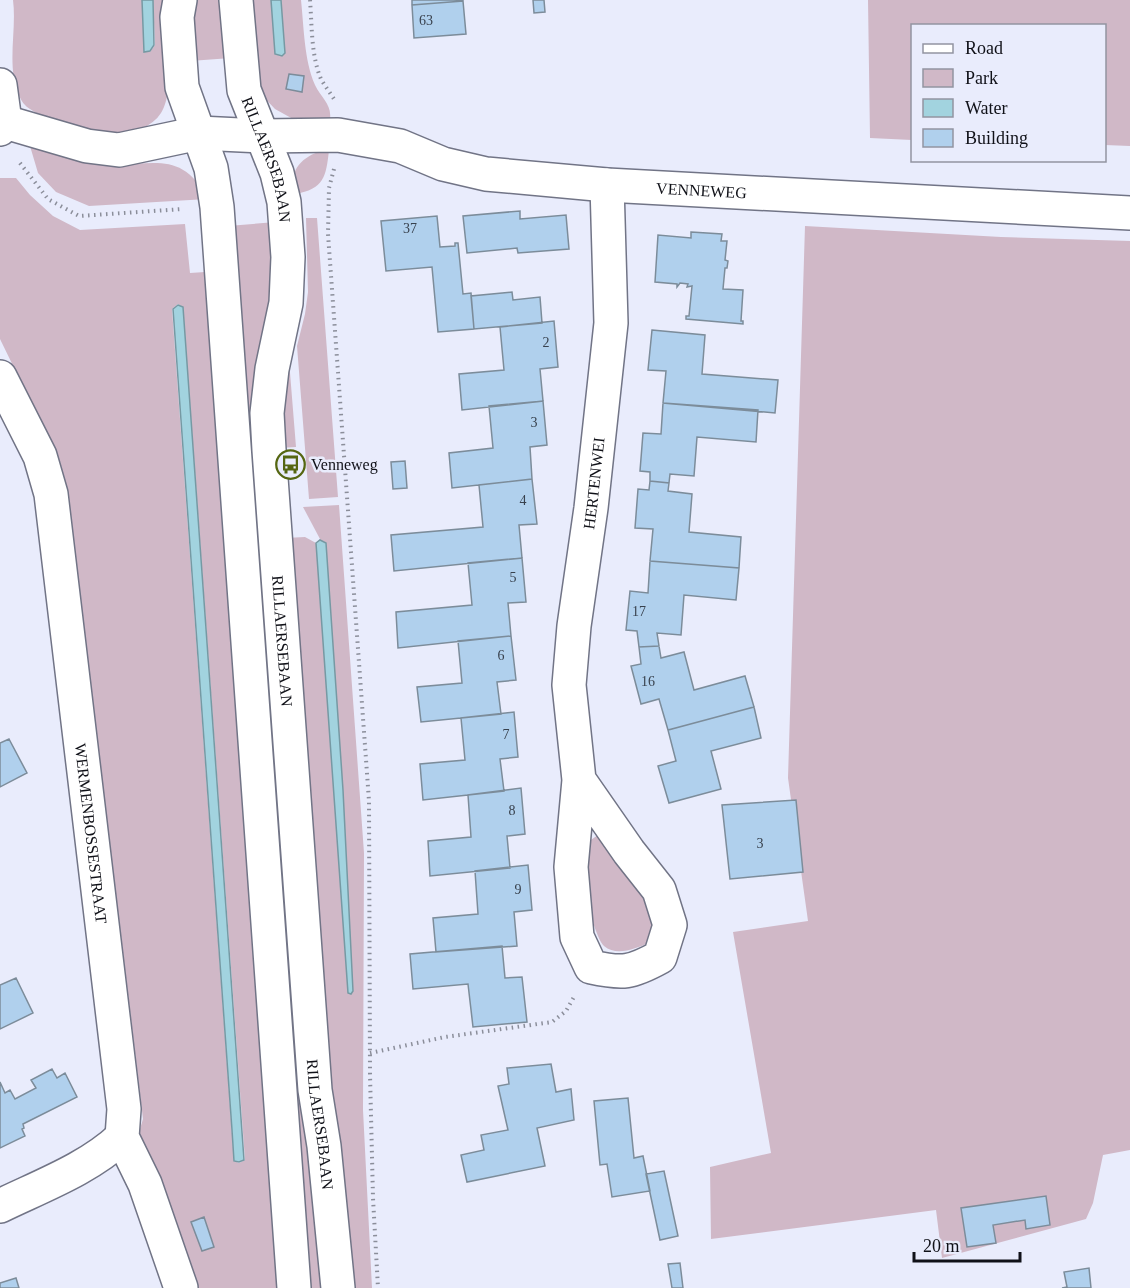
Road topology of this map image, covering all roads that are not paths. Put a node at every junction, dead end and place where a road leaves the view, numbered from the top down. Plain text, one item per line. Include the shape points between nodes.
1 (180, 0) edge
2 (236, 0) edge
3 (0, 85) edge
4 (2, 126) edge
5 (199, 133) junction
6 (262, 136) junction
7 (607, 185) junction
8 (1130, 213) edge
9 (0, 377) edge
10 (579, 780) junction
11 (122, 1137) junction
12 (0, 1206) edge
13 (182, 1288) edge
14 (294, 1288) edge
15 (338, 1288) edge

1 - 5 street via 177,17 182,87
2 - 6 street, RILLAERSEBAAN via 244,90
3 - 4 street
4 - 5 street, VENNEWEG via 119,150
5 - 6 street, VENNEWEG
5 - 14 street via 211,168 217,207
6 - 7 street, VENNEWEG via 338,135 400,146 443,164 486,174
6 - 15 street, RILLAERSEBAAN via 284,202 288,257 286,303 267,413 315,1090
7 - 8 street, VENNEWEG
7 - 10 street, HERTENWEI via 611,323 569,685
9 - 11 street, WERMENBOSSESTRAAT via 40,456 51,494 124,1109
10 - 10 street, HERTENWEI via 659,890 670,925 660,957 639,969 616,973 591,967 577,937 571,867
11 - 12 street via 106,1152
11 - 13 street, WERMENBOSSESTRAAT via 144,1184

